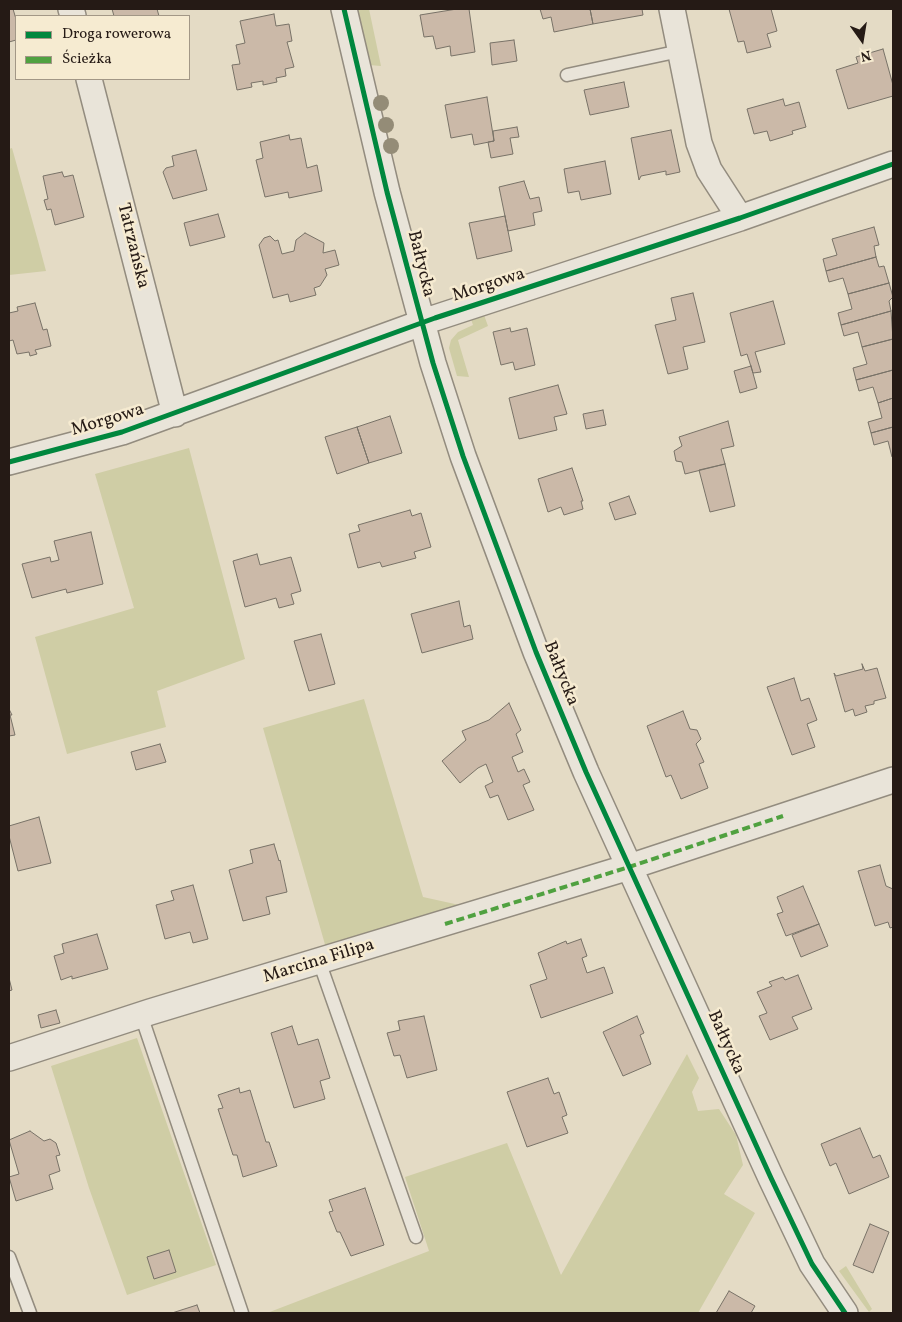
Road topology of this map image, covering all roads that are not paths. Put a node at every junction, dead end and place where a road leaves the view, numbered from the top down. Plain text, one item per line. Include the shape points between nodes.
1 (344, 9) edge
2 (672, 9) edge
3 (680, 51) junction
4 (567, 75) dead end
5 (89, 80) edge
6 (893, 164) edge
7 (740, 218) junction
8 (421, 323) junction
9 (175, 414) junction
10 (9, 462) edge
11 (893, 780) edge
12 (629, 867) junction
13 (318, 962) junction
14 (141, 1015) junction
15 (9, 1058) edge
16 (416, 1237) dead end
17 (9, 1257) edge
18 (30, 1313) edge
19 (242, 1313) edge
20 (845, 1313) edge

1 - 8 street, Bałtycka
2 - 3 street
3 - 4 lane
3 - 7 street via 698,143 709,170
5 - 9 street, Tatrzańska
6 - 7 street, Morgowa
7 - 8 street, Morgowa
8 - 9 street, Morgowa
8 - 12 street, Bałtycka via 462,456 536,652
9 - 10 street, Morgowa via 122,432
11 - 12 street, Marcina Filipa
12 - 13 street, Marcina Filipa
12 - 20 street, Bałtycka via 812,1264
13 - 14 street, Marcina Filipa
13 - 16 lane
14 - 15 street, Marcina Filipa
14 - 19 lane
17 - 18 lane

